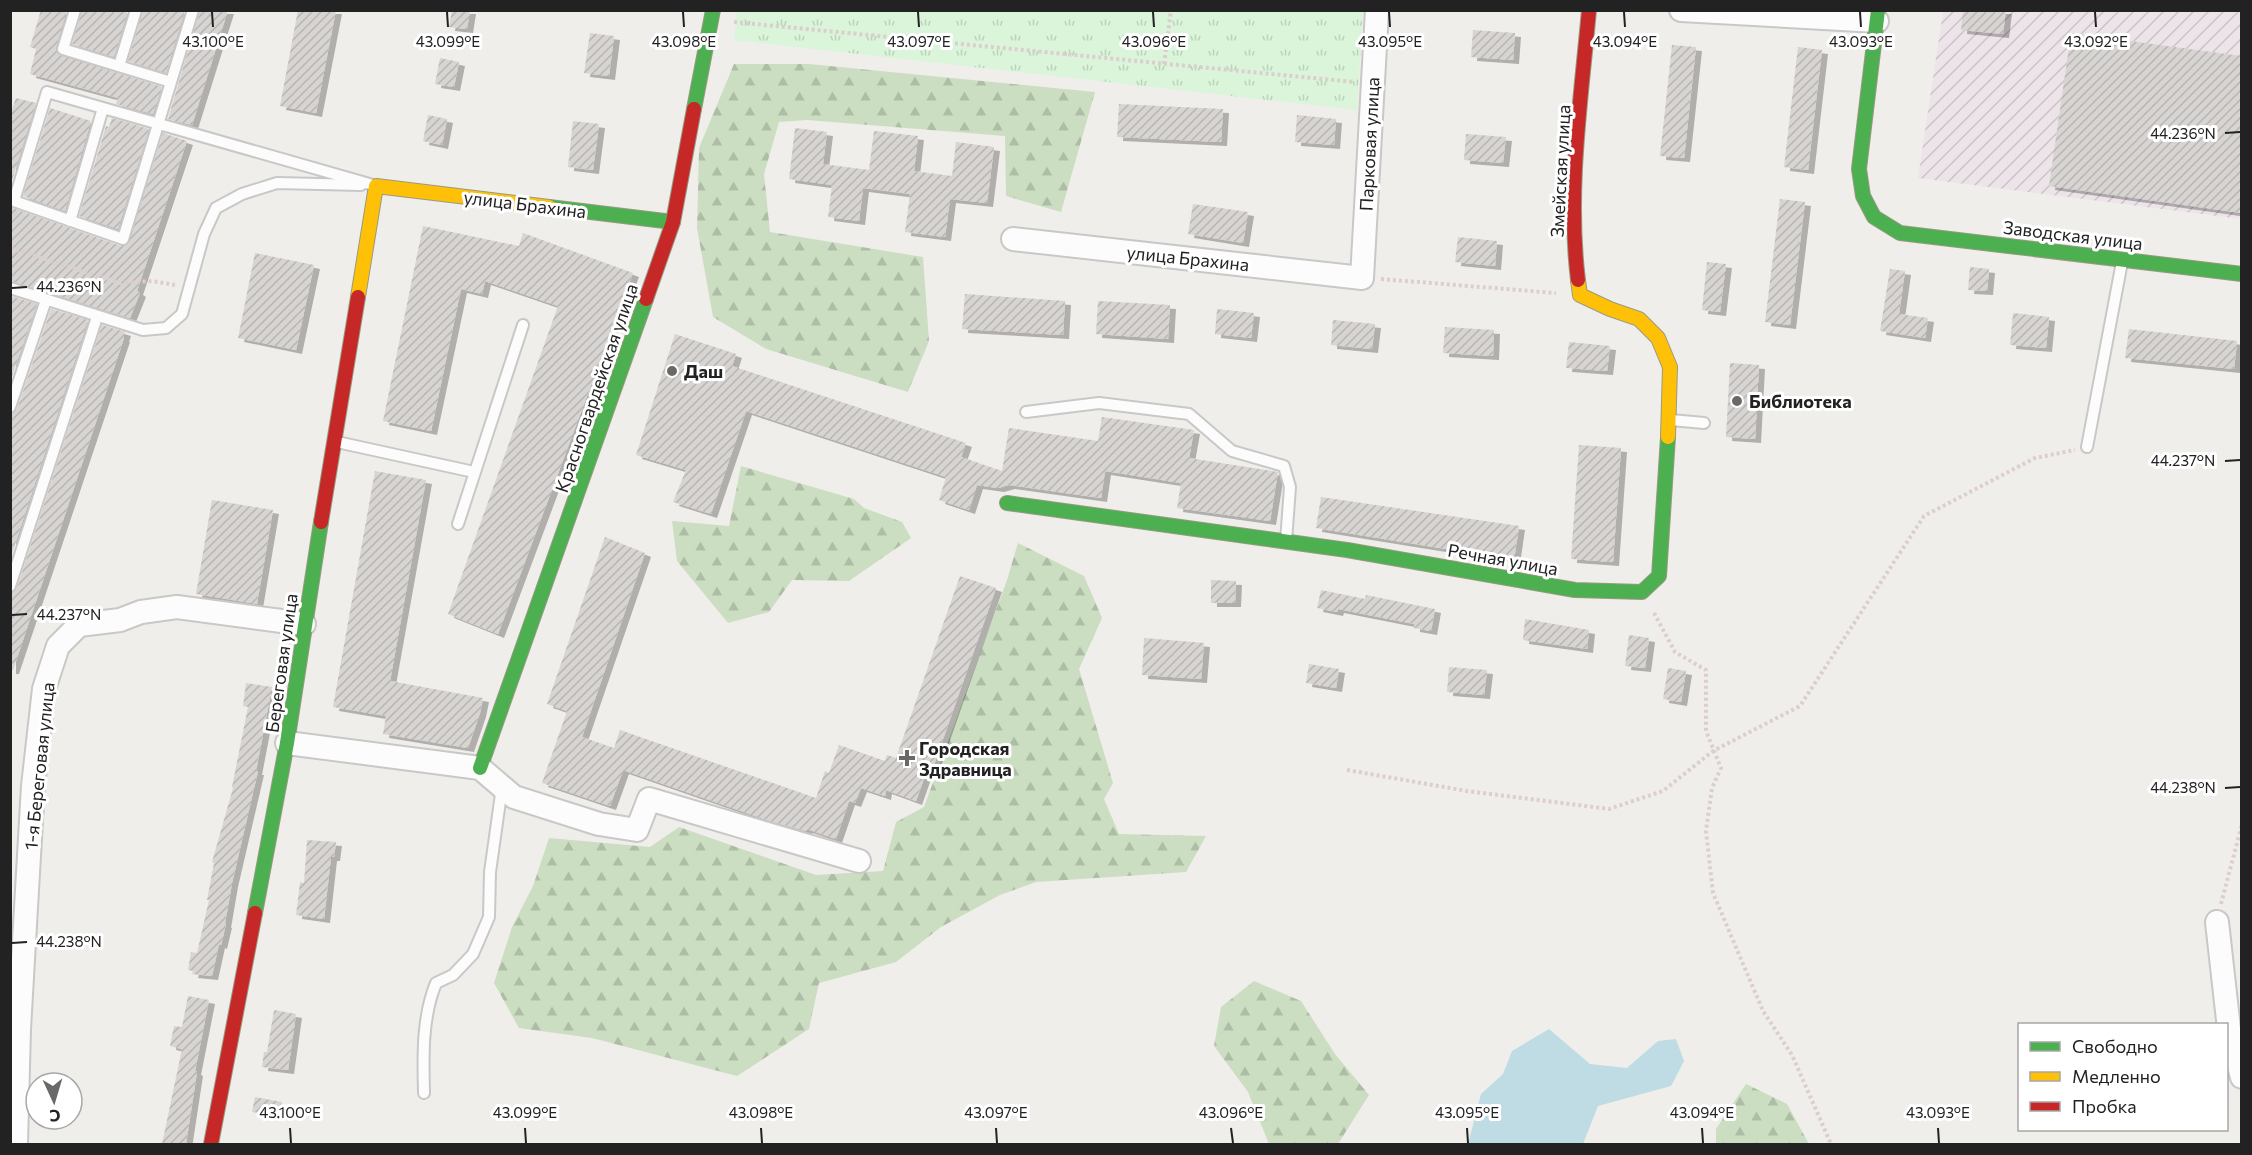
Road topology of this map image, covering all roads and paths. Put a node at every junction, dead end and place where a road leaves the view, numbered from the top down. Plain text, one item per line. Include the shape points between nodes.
1 (75, 10) edge
2 (136, 10) edge
3 (193, 10) edge
4 (1171, 10) edge
5 (1377, 10) edge
6 (1589, 10) edge
7 (1681, 10) edge
8 (712, 15) edge
9 (1878, 16) edge
10 (1164, 64) junction
11 (119, 66) junction
12 (171, 82) junction
13 (1373, 84) junction
14 (103, 108) junction
15 (159, 123) junction
16 (376, 186) junction
17 (69, 220) junction
18 (673, 222) junction
19 (1013, 239) dead end
20 (10, 248) edge
21 (2123, 259) junction
22 (2241, 274) edge
23 (1362, 278) junction
24 (10, 288) edge
25 (190, 288) junction
26 (1580, 295) junction
27 (46, 300) junction
28 (97, 317) junction
29 (523, 325) dead end
30 (10, 407) edge
31 (1026, 412) dead end
32 (1670, 420) junction
33 (1704, 423) dead end
34 (334, 441) junction
35 (2087, 447) joint
36 (474, 472) junction
37 (1007, 503) dead end
38 (458, 524) dead end
39 (1286, 542) junction
40 (10, 586) edge
41 (1642, 592) junction
42 (304, 624) junction
43 (287, 743) junction
44 (1713, 751) junction
45 (480, 768) junction
46 (1347, 770) dead end
47 (502, 787) junction
48 (2241, 824) edge
49 (859, 861) dead end
50 (2217, 922) joint
51 (2241, 1077) edge
52 (424, 1093) dead end
53 (16, 1144) edge
54 (211, 1144) edge
55 (1831, 1144) edge

1 - 11 lane via 63,49
2 - 11 lane
3 - 12 lane
4 - 10 path
5 - 13 street, Парковая улица
6 - 26 street, Змейская улица via 1573,199 1574,264
7 - 9 street
8 - 10 path
8 - 18 street, Красногвардейская улица
9 - 21 street, Заводская улица via 1859,169 1863,196 1874,218 1900,233
10 - 13 path
11 - 12 lane
12 - 15 lane
13 - 23 street, Парковая улица
14 - 15 lane
14 - 17 lane
14 - 17 lane via 47,92 15,201
15 - 16 lane
15 - 17 lane via 123,239
16 - 18 street, улица Брахина
16 - 25 lane via 277,183 242,194 216,208 204,234
16 - 34 street, Береговая улица
18 - 45 street, Красногвардейская улица
19 - 23 street, улица Брахина
20 - 25 path via 120,284 152,281
21 - 22 street, Заводская улица
21 - 35 lane
23 - 26 path
24 - 27 lane
25 - 28 lane via 182,314 166,328 143,330
26 - 32 street via 1639,319 1658,338 1670,367
27 - 28 lane
27 - 30 lane
28 - 40 lane
29 - 36 lane
31 - 39 lane via 1099,403 1189,414 1232,451 1284,466 1290,487
32 - 33 lane
32 - 41 street via 1659,576
34 - 36 lane
34 - 42 street, Береговая улица
35 - 44 path via 2035,458 1924,516 1800,706
36 - 38 lane
37 - 39 street, Речная улица
39 - 41 street, Речная улица via 1575,590
41 - 44 path via 1675,652 1706,670 1706,731
42 - 43 street, Береговая улица
42 - 53 street, 1-я Береговая улица via 177,607 79,625 58,646 44,689 33,786
43 - 45 street
43 - 54 street, Береговая улица
44 - 46 path via 1663,791 1609,808 1467,791
44 - 55 path via 1721,768 1712,788 1706,831 1713,893 1763,1011 1792,1055
45 - 47 street
47 - 49 street via 514,797 599,824 637,830 648,800
47 - 52 lane via 490,872 489,917 473,954 453,975 436,983 430,997 423,1048
48 - 50 path
50 - 51 street via 2229,1029

